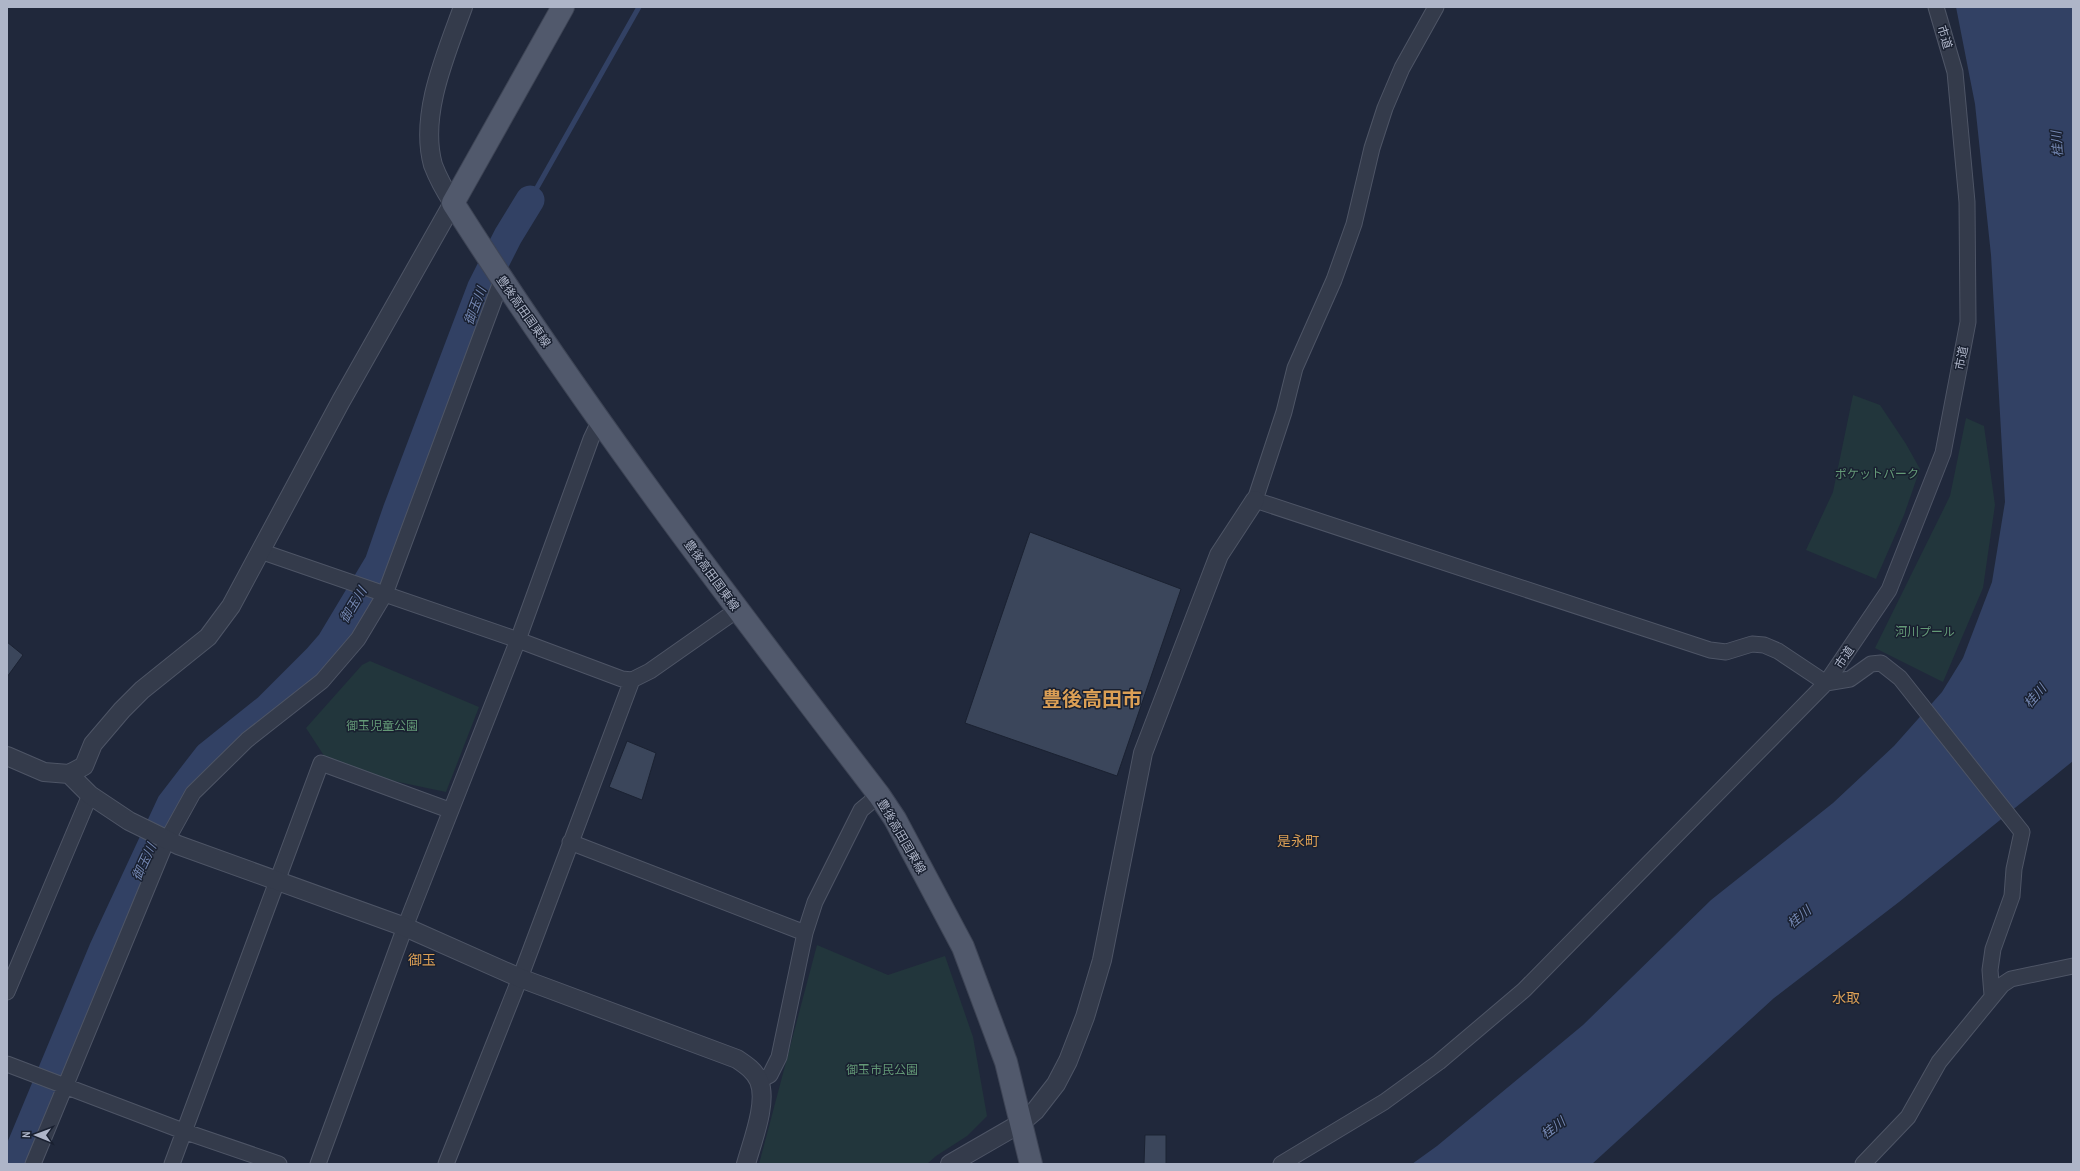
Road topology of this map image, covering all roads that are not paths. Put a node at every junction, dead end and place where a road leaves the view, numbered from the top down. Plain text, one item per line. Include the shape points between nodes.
1 (463, 7) edge
2 (563, 7) edge
3 (1436, 7) edge
4 (1936, 7) edge
5 (452, 203) junction
6 (501, 278) junction
7 (600, 420) junction
8 (1255, 500) junction
9 (260, 551) junction
10 (385, 594) junction
11 (737, 610) junction
12 (518, 640) junction
13 (632, 680) junction
14 (1826, 683) junction
15 (7, 756) edge
16 (69, 774) junction
17 (878, 794) junction
18 (90, 795) junction
19 (450, 810) junction
20 (167, 840) junction
21 (570, 842) junction
22 (276, 881) junction
23 (405, 927) junction
24 (805, 933) junction
25 (2073, 966) edge
26 (520, 978) junction
27 (7, 992) edge
28 (1992, 995) junction
29 (7, 1064) edge
30 (759, 1081) junction
31 (66, 1086) junction
32 (1021, 1123) junction
33 (183, 1132) junction
34 (33, 1164) edge
35 (172, 1164) edge
36 (279, 1164) edge
37 (318, 1164) edge
38 (446, 1164) edge
39 (746, 1164) edge
40 (950, 1164) edge
41 (1031, 1164) edge
42 (1281, 1164) edge
43 (1863, 1164) edge

1 - 5 street via 436,88 429,134 433,165
2 - 5 main road
3 - 8 street via 1402,68 1385,108 1372,148 1354,224 1334,280 1295,368 1284,412
4 - 14 street, 市道 via 1956,72 1968,202 1968,322 1943,452 1889,590
5 - 6 main road, 豊後高田国東線
5 - 9 street
6 - 7 main road, 豊後高田国東線
6 - 10 street
7 - 11 main road, 豊後高田国東線
7 - 12 street via 590,439
8 - 14 street via 1710,650 1726,652 1752,644 1764,645 1778,650
8 - 32 street via 1219,556 1143,753 1102,960 1085,1017 1056,1084 1035,1111
9 - 10 street
9 - 16 street via 231,606 208,637 137,695 93,744 84,766
10 - 12 street
10 - 20 street via 358,639 322,680 247,740 193,792
11 - 13 street via 650,671
11 - 17 main road, 豊後高田国東線
12 - 13 street via 622,679
12 - 19 street
13 - 21 street
14 - 28 street via 1850,679 1871,664 1881,663 1900,678 2022,832 2014,869 2012,896 1993,949 1990,970
14 - 42 street, 市道 via 1503,1009 1439,1062 1384,1102
15 - 16 street via 44,772
16 - 18 street
17 - 24 street via 861,810 815,902
17 - 32 main road, 豊後高田国東線 via 895,819 963,947 1006,1062
18 - 20 street via 129,821
18 - 27 street
19 - 22 street via 321,763
19 - 23 street
20 - 22 street
20 - 31 street
21 - 24 street
21 - 26 street
22 - 23 street
22 - 33 street
23 - 26 street
23 - 37 street
24 - 30 street via 779,1057 770,1075
25 - 28 street via 2012,979
26 - 30 street via 737,1059 747,1065
26 - 38 street
28 - 43 street via 1939,1062 1908,1117
29 - 31 street
30 - 39 street via 760,1114
31 - 33 street
31 - 34 street
32 - 40 street
32 - 41 main road, 豊後高田国東線
33 - 35 street
33 - 36 street

